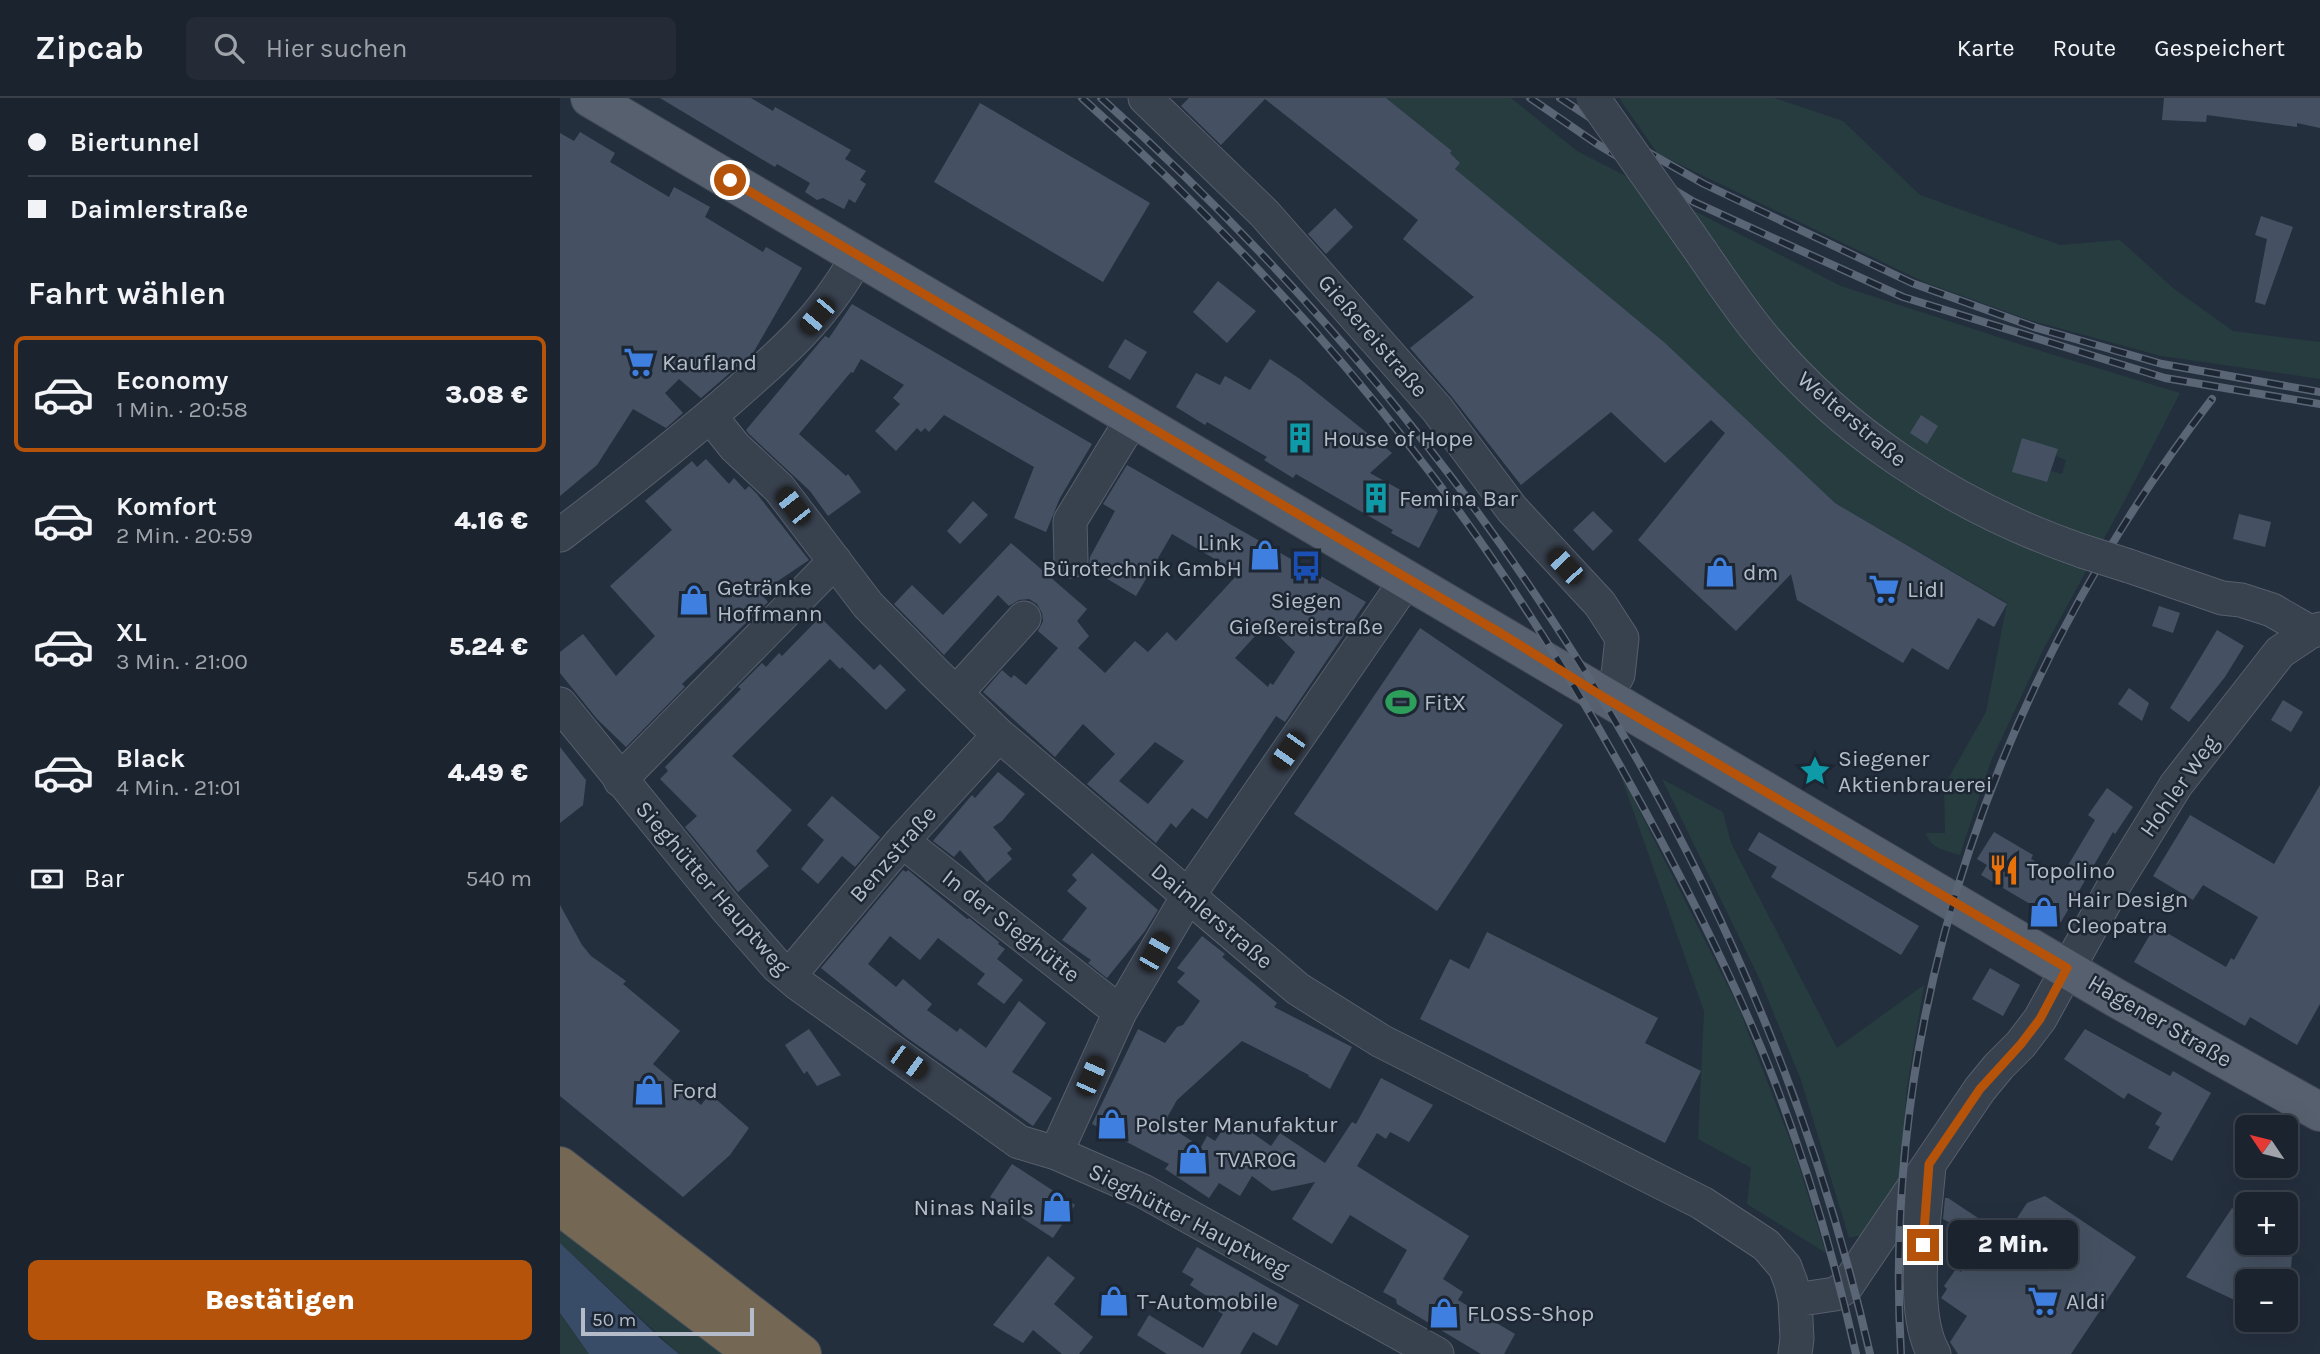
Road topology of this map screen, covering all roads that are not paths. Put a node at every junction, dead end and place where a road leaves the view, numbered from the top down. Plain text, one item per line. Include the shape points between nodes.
1 (590, 98) edge
2 (1146, 98) edge
3 (1593, 98) edge
4 (858, 255) junction
5 (710, 416) junction
6 (1133, 418) junction
7 (560, 536) edge
8 (835, 561) junction
9 (1071, 561) dead end
10 (1408, 578) junction
11 (2222, 598) junction
12 (1024, 618) dead end
13 (2315, 630) edge
14 (2280, 653) junction
15 (956, 693) junction
16 (1605, 698) junction
17 (560, 704) edge
18 (999, 735) junction
19 (620, 780) junction
20 (902, 841) junction
21 (1188, 896) junction
22 (2067, 968) junction
23 (789, 976) junction
24 (1120, 1012) junction
25 (2320, 1112) edge
26 (1056, 1153) junction
27 (1929, 1164) junction
28 (560, 1166) edge
29 (560, 1206) edge
30 (1795, 1300) junction
31 (754, 1354) edge
32 (802, 1354) edge
33 (1437, 1354) edge
34 (1795, 1354) edge
35 (1934, 1354) edge

1 - 4 main road, Hagener Straße
2 - 16 street, Gießereistraße via 1264,213 1437,409 1512,509 1600,604 1622,638 1618,675
3 - 11 street, Welterstraße, bridge via 1755,328 1837,411 1893,456 1994,515 2082,551
4 - 5 street via 842,286 789,348
4 - 6 main road, Hagener Straße
5 - 7 street
5 - 8 street, Daimlerstraße via 779,488
6 - 9 street via 1070,521
6 - 10 main road, Hagener Straße
8 - 15 street, Daimlerstraße via 869,605
8 - 19 street
10 - 16 main road, Hagener Straße
10 - 21 street
11 - 13 street, Welterstraße via 2272,610
11 - 14 street, Welterstraße
12 - 15 street
13 - 14 street, Hohler Weg
14 - 22 street, Hohler Weg via 2176,785
15 - 18 street, Daimlerstraße
16 - 22 main road, Hagener Straße
17 - 19 street, Sieghütter Hauptweg
18 - 20 street, Benzstraße
18 - 21 street, Daimlerstraße
19 - 23 street, Sieghütter Hauptweg
20 - 23 street, Benzstraße
20 - 24 street, In der Sieghütte
21 - 24 street
21 - 30 street, Daimlerstraße via 1298,989 1381,1041 1702,1203 1766,1245 1785,1267
22 - 25 main road, Hagener Straße
22 - 27 street, Hohler Weg via 2040,1019 1980,1089
23 - 26 street, Sieghütter Hauptweg via 1019,1142
24 - 26 street
26 - 33 street, Sieghütter Hauptweg via 1143,1191
27 - 30 street via 1846,1287 1835,1294
27 - 35 street via 1920,1299 1924,1331
28 - 32 highway
29 - 31 highway
30 - 34 street, Daimlerstraße

